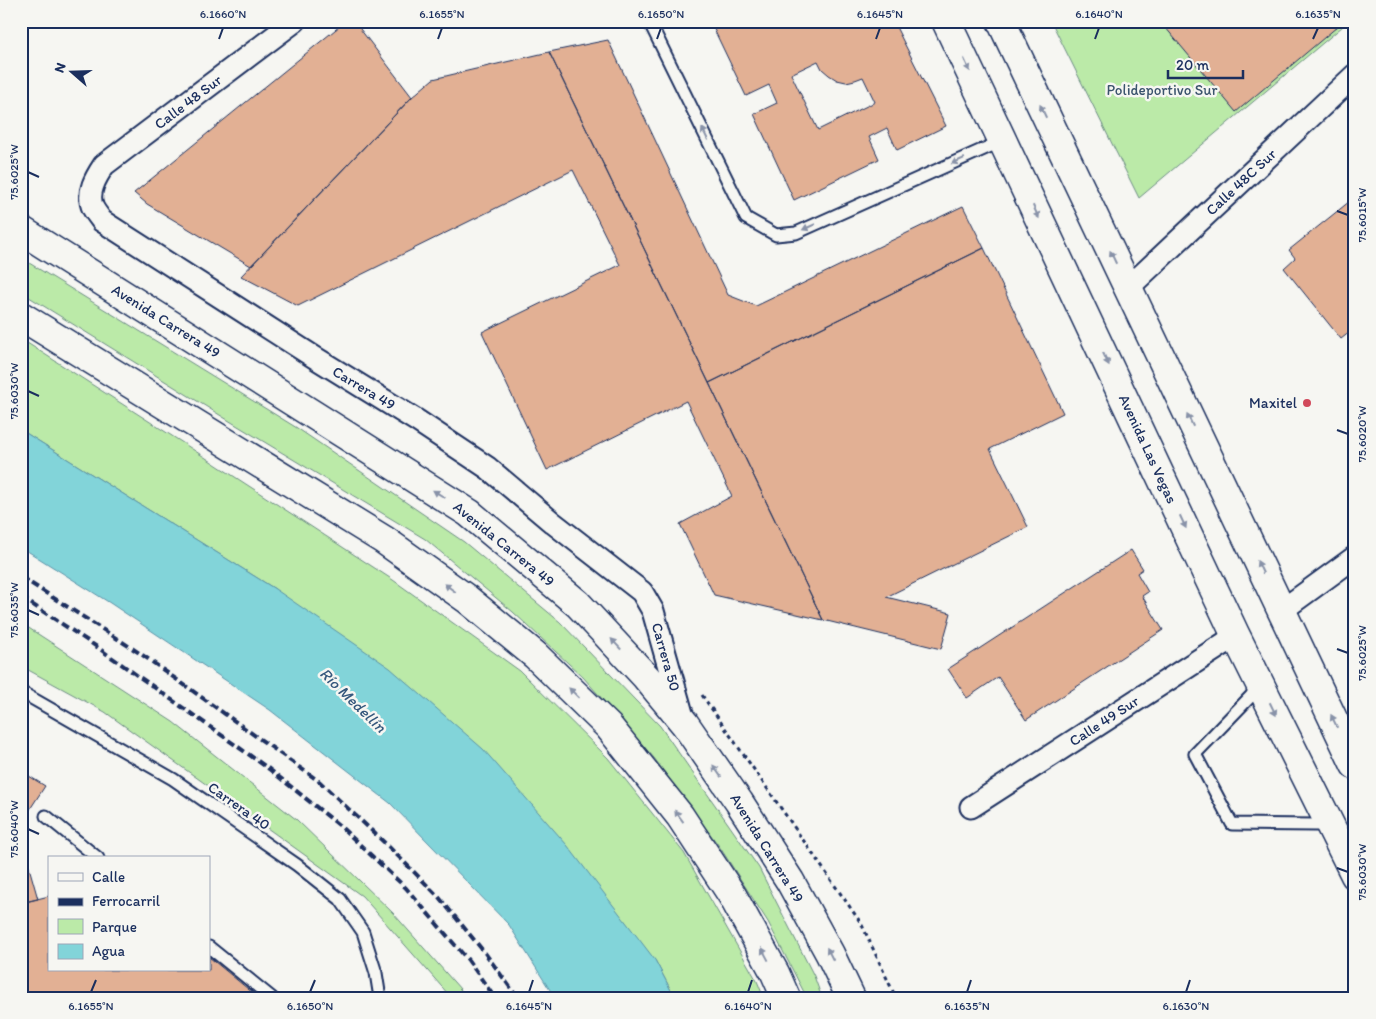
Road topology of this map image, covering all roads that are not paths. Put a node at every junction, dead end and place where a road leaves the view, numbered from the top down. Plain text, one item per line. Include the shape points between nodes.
1 (295, 21) edge
2 (649, 21) edge
3 (946, 21) edge
4 (1001, 21) edge
5 (1355, 75) edge
6 (1002, 141) junction
7 (92, 190) joint
8 (21, 230) edge
9 (1128, 288) junction
10 (21, 316) edge
11 (1355, 557) edge
12 (642, 592) joint
13 (1281, 611) junction
14 (1235, 634) junction
15 (1260, 682) junction
16 (21, 692) edge
17 (685, 724) junction
18 (1355, 765) edge
19 (972, 807) dead end
20 (46, 816) dead end
21 (1331, 827) junction
22 (96, 856) edge
23 (1355, 876) edge
24 (210, 948) edge
25 (272, 998) edge
26 (380, 998) edge
27 (786, 998) edge
28 (851, 998) edge

1 - 7 street, Calle 48 Sur via 104,165
6 -> 2 lane via 796,233 776,235 746,218
3 -> 6 main road, Avenida Las Vegas
9 -> 4 main road
5 - 9 street, Calle 48C Sur
6 -> 14 main road, Avenida Las Vegas
7 - 12 street, Carrera 49 via 92,206 102,222 488,468
17 -> 8 main road, Avenida Carrera 49 via 578,604 469,512
13 -> 9 main road
27 -> 10 main road via 732,895 680,816 609,727 535,655 467,600 384,540
11 - 13 street
12 - 17 street, Carrera 50 via 653,611
18 -> 13 main road
14 - 15 main road, Avenida Las Vegas
14 - 19 street, Calle 49 Sur
15 -> 21 main road, Avenida Las Vegas
15 - 21 lane via 1251,696 1195,754 1232,824
16 - 26 lane, Carrera 40 via 172,779 297,865 340,899 363,932
28 -> 17 main road, Avenida Carrera 49 via 790,881
20 - 22 lane
21 - 23 main road, Avenida Las Vegas
24 - 25 lane

